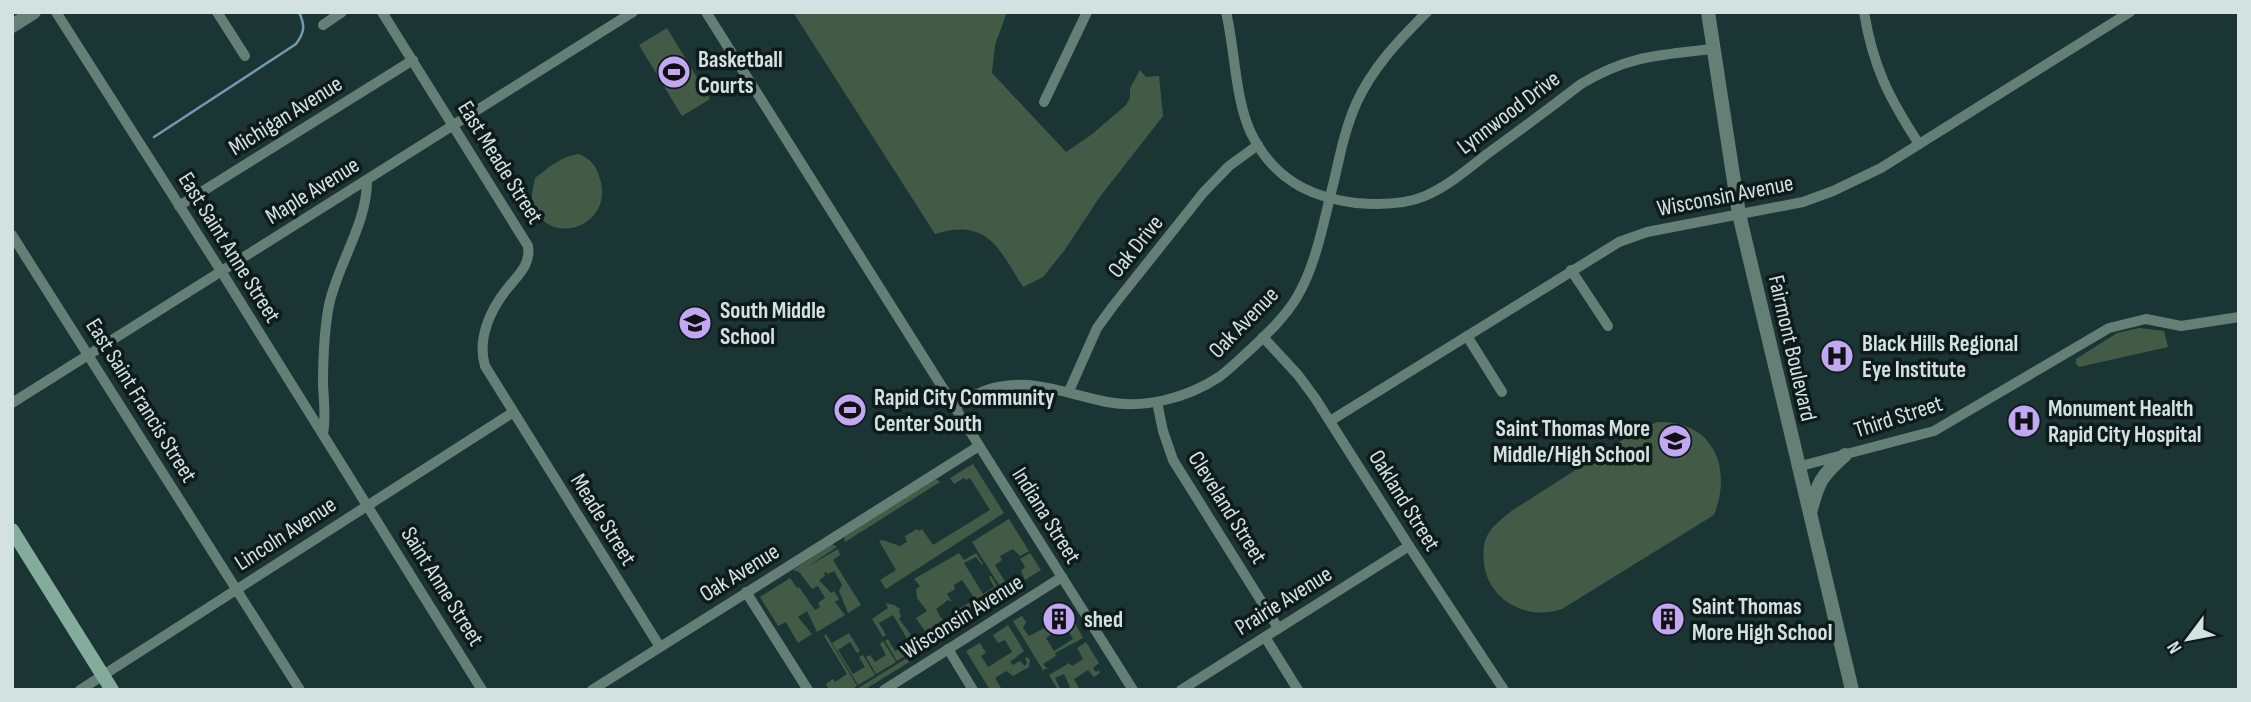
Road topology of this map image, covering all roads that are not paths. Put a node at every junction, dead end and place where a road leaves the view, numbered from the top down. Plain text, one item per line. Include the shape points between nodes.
1 (34, 12) edge
2 (55, 12) edge
3 (217, 12) edge
4 (342, 12) edge
5 (382, 12) edge
6 (633, 12) edge
7 (706, 12) edge
8 (1087, 12) edge
9 (1226, 12) edge
10 (1427, 12) edge
11 (1708, 12) edge
12 (1864, 12) edge
13 (2130, 12) edge
14 (323, 25) dead end
15 (12, 26) edge
16 (1713, 49) junction
17 (245, 56) dead end
18 (413, 60) junction
19 (1044, 102) dead end
20 (454, 125) junction
21 (1919, 144) junction
22 (1258, 145) junction
23 (367, 181) junction
24 (1329, 200) junction
25 (180, 206) junction
26 (1739, 214) junction
27 (12, 235) edge
28 (1571, 270) junction
29 (221, 271) junction
30 (2239, 317) edge
31 (1608, 326) dead end
32 (1466, 336) junction
33 (1263, 337) junction
34 (89, 355) junction
35 (1069, 391) junction
36 (1502, 392) dead end
37 (1157, 401) junction
38 (12, 403) edge
39 (954, 407) junction
40 (512, 413) junction
41 (1330, 421) junction
42 (323, 434) junction
43 (979, 446) junction
44 (1845, 455) junction
45 (1797, 467) junction
46 (367, 505) junction
47 (1809, 517) junction
48 (12, 530) edge
49 (1409, 546) junction
50 (1062, 577) junction
51 (236, 589) junction
52 (746, 592) junction
53 (1278, 628) junction
54 (1265, 636) junction
55 (660, 647) junction
56 (948, 649) junction
57 (103, 675) junction
58 (80, 690) edge
59 (112, 690) edge
60 (300, 690) edge
61 (482, 690) edge
62 (592, 690) edge
63 (808, 690) edge
64 (884, 690) edge
65 (973, 690) edge
66 (1133, 690) edge
67 (1181, 690) edge
68 (1298, 690) edge
69 (1504, 690) edge
70 (1852, 690) edge

1 - 15 street
2 - 25 street, East Saint Anne Street
3 - 17 street
4 - 14 street
5 - 18 street, East Meade Street
6 - 20 street, Maple Avenue
7 - 39 street, Indiana Street
8 - 19 street
9 - 22 street via 1244,112
10 - 24 street, Oak Avenue via 1377,66 1357,101
11 - 16 street, Fairmont Boulevard
12 - 21 street via 1878,71
13 - 21 street, Wisconsin Avenue
16 - 24 street, Lynnwood Drive via 1648,56 1601,72 1425,196 1388,204
16 - 26 street, Fairmont Boulevard
18 - 20 street, East Meade Street
18 - 25 street, Michigan Avenue
20 - 23 street, Maple Avenue
20 - 40 street, East Meade Street via 528,246 526,267 498,301 482,344 485,366
21 - 26 street, Wisconsin Avenue via 1833,191
22 - 24 street via 1278,171 1305,191
22 - 35 street, Oak Drive via 1203,193 1105,317
23 - 29 street, Maple Avenue
23 - 42 street via 365,207 329,306
24 - 33 street, Oak Avenue via 1301,288
25 - 29 street, East Saint Anne Street
26 - 28 street, Wisconsin Avenue via 1629,238
26 - 45 street, Fairmont Boulevard
27 - 34 street, East Saint Francis Street
28 - 31 street
28 - 32 street, Wisconsin Avenue
29 - 34 street, Maple Avenue
29 - 42 street, East Saint Anne Street
30 - 44 street, Third Street via 2181,326 2146,319 2109,328 1934,431
32 - 36 street
32 - 41 street, Wisconsin Avenue
33 - 37 street, Oak Avenue via 1219,377
33 - 41 street, Oakland Street via 1298,375
34 - 38 street, Maple Avenue
34 - 51 street, East Saint Francis Street
35 - 37 street, Oak Avenue via 1108,402 1135,405
35 - 39 street, Oak Avenue via 1038,384 998,387
37 - 53 street, Cleveland Street via 1173,460
39 - 43 street, Indiana Street
40 - 46 street, Lincoln Avenue
40 - 55 street, Meade Street
41 - 49 street, Oakland Street
42 - 46 street, East Saint Anne Street
43 - 50 street, Indiana Street
43 - 52 street, Oak Avenue
44 - 45 street, Third Street
44 - 47 street via 1818,484
45 - 47 street, Fairmont Boulevard
46 - 51 street, Lincoln Avenue
46 - 61 street, Saint Anne Street
47 - 70 street, Fairmont Boulevard
48 - 57 main road
49 - 53 street, Prairie Avenue
49 - 69 street, Oakland Street
50 - 56 street, Wisconsin Avenue
50 - 66 street, Indiana Street
51 - 57 street, Lincoln Avenue
51 - 60 street, East Saint Francis Street
52 - 55 street, Oak Avenue
52 - 63 street
53 - 54 street, Prairie Avenue
54 - 67 street, Prairie Avenue
54 - 68 street
55 - 62 street, Oak Avenue
56 - 64 street, Wisconsin Avenue
56 - 65 street
57 - 58 street, Lincoln Avenue
57 - 59 main road

